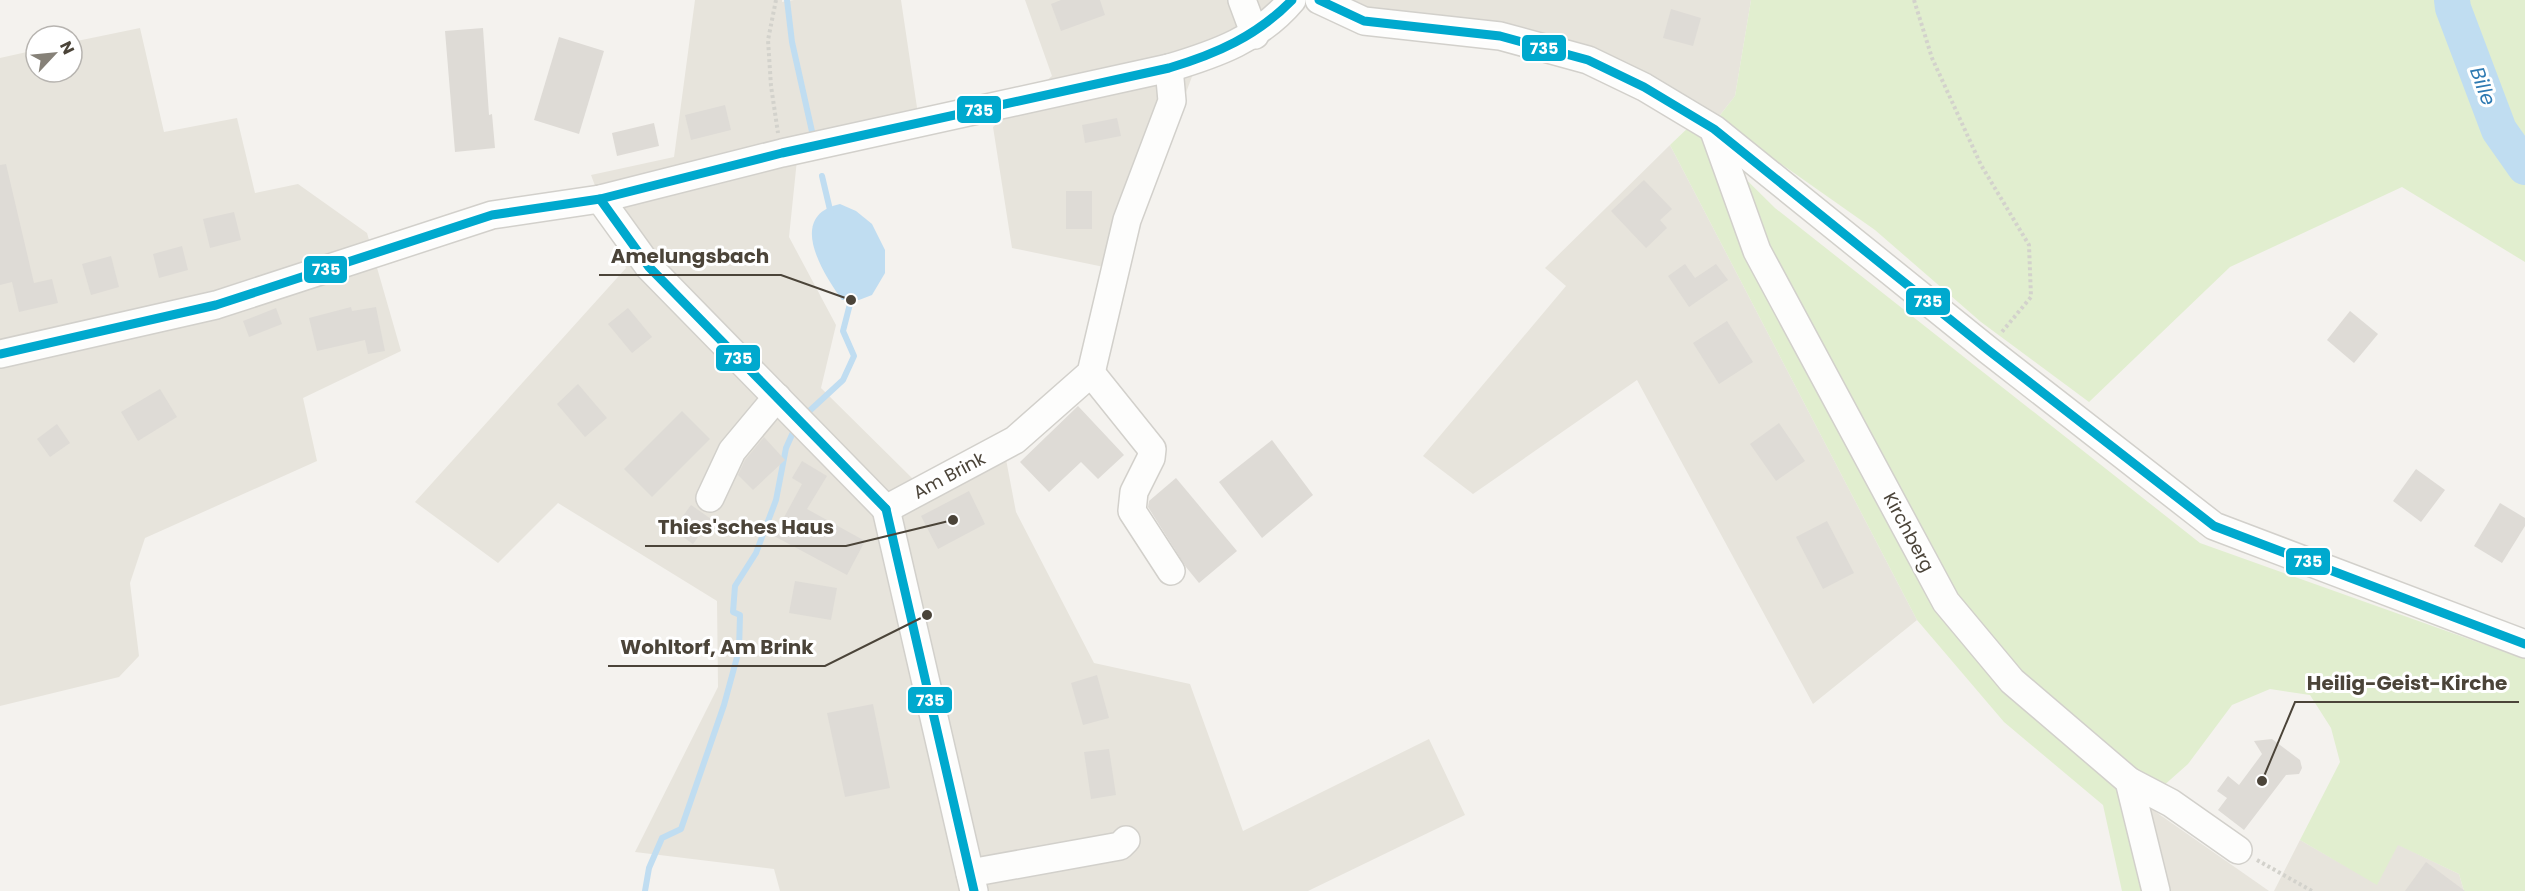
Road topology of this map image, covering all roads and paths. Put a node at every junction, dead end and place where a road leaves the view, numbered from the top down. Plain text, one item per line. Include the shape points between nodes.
1 (776, 0) edge
2 (1242, 0) edge
3 (1292, 0) edge
4 (1319, 0) edge
5 (1914, 0) edge
6 (1255, 35) junction
7 (1169, 68) junction
8 (1714, 129) junction
9 (782, 153) junction
10 (600, 199) junction
11 (1988, 350) junction
12 (0, 354) edge
13 (1091, 373) junction
14 (777, 398) junction
15 (710, 498) dead end
16 (886, 509) junction
17 (1170, 571) dead end
18 (2525, 644) edge
19 (2129, 781) junction
20 (1126, 840) dead end
21 (2238, 850) joint
22 (972, 882) edge
23 (2156, 891) edge
24 (2313, 891) edge

1 - 9 path via 768,40
2 - 6 street
3 - 6 street
4 - 8 street via 1364,21 1500,36 1588,60 1644,87
5 - 11 path via 1932,58 1981,165 2030,245 2031,297
6 - 7 street via 1216,54
7 - 9 street
7 - 13 street via 1172,101 1127,220
8 - 11 street
8 - 19 street, Kirchberg via 1757,251 1946,602 2012,681
9 - 10 street
10 - 12 street via 492,215 216,305
10 - 14 street via 649,267
11 - 18 street via 2214,526
13 - 16 street, Am Brink via 1015,440
13 - 17 street via 1152,449 1134,492 1132,511
14 - 15 street via 732,451
14 - 16 street
16 - 22 street
19 - 21 street, Kirchberg via 2171,803
19 - 23 street
20 - 22 street via 1120,846
21 - 24 path

